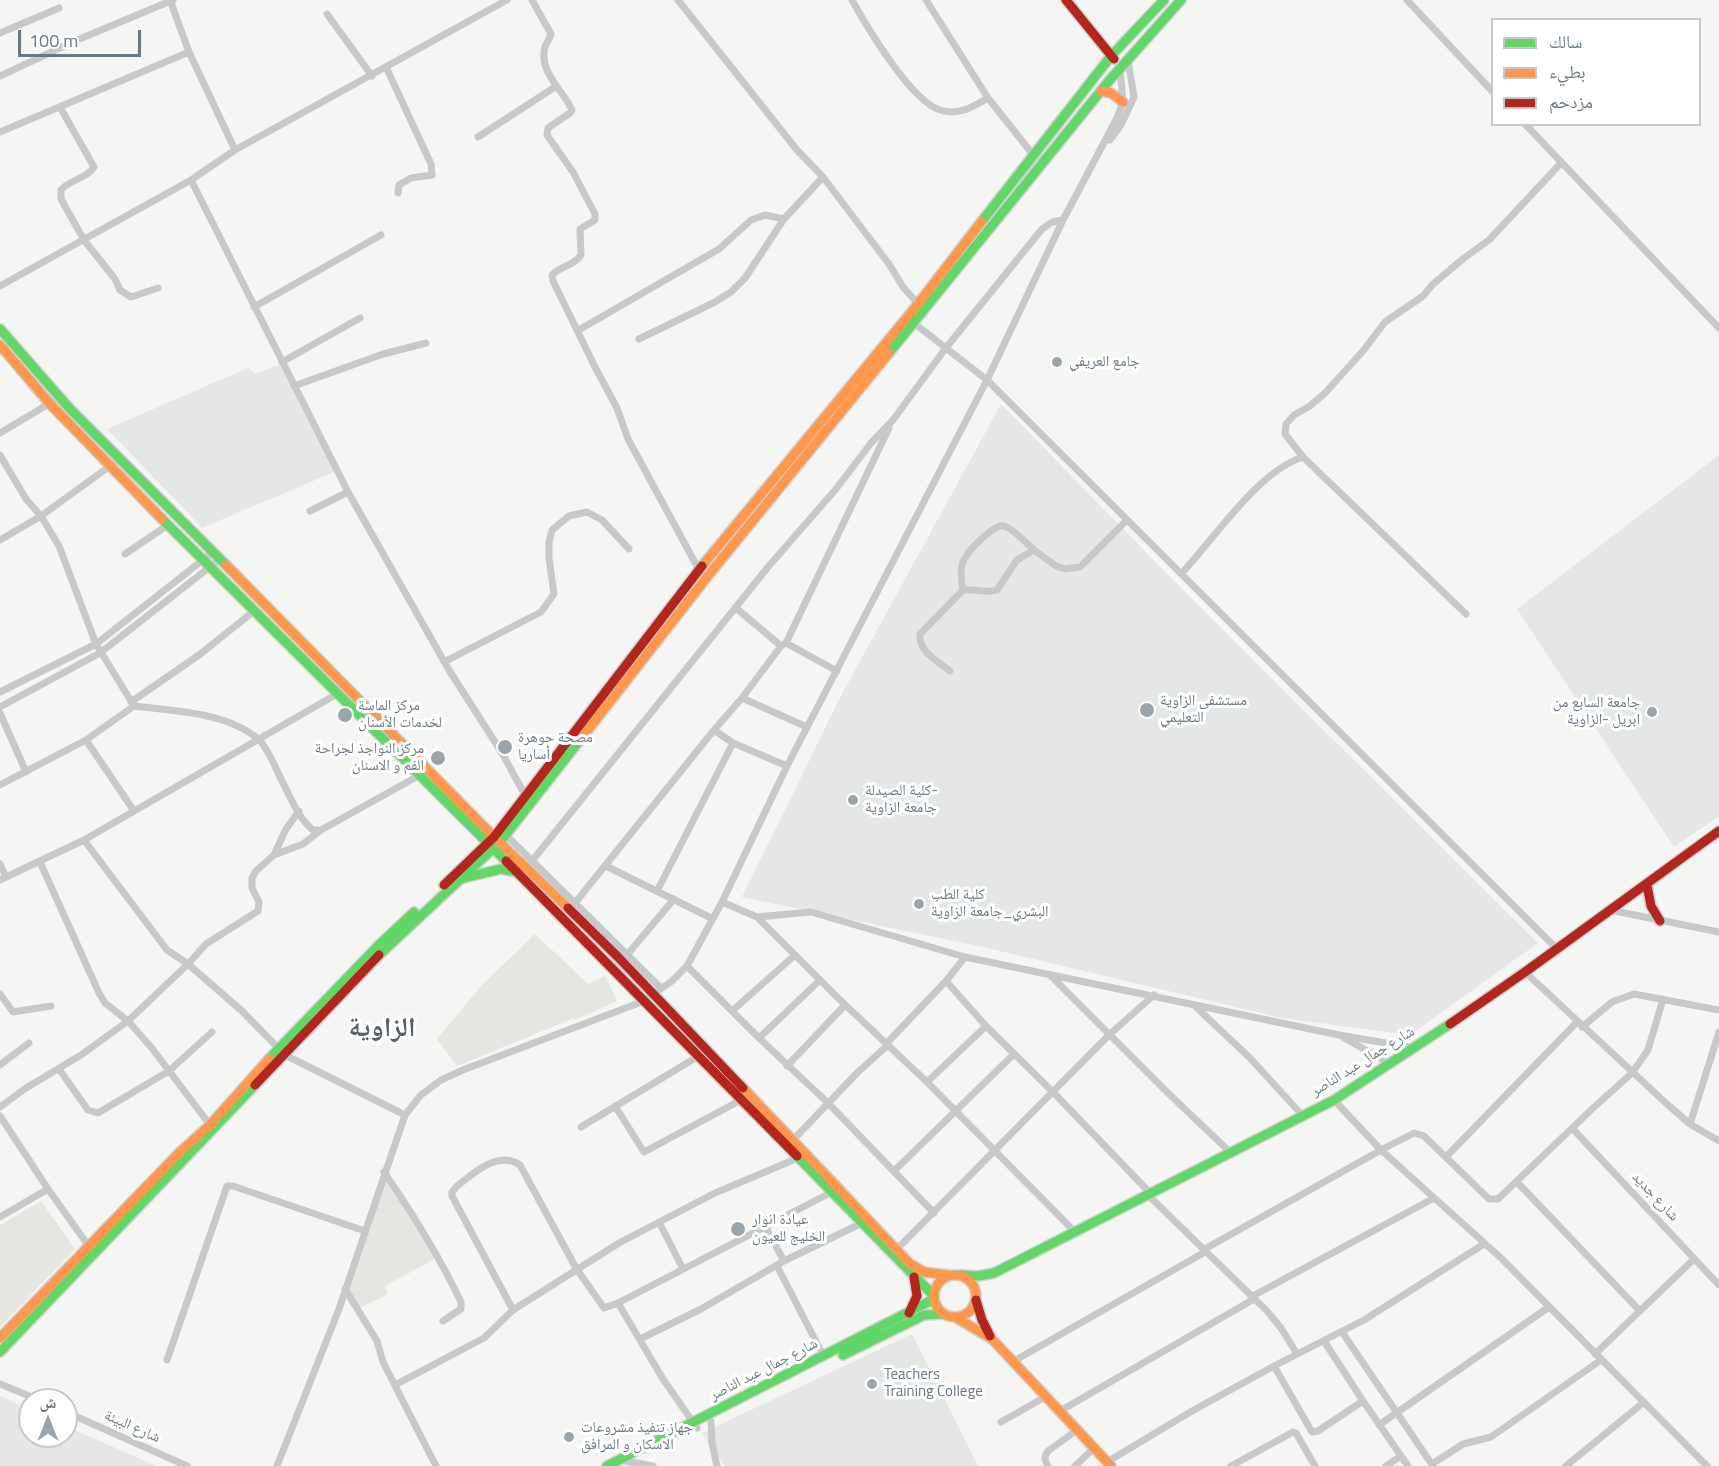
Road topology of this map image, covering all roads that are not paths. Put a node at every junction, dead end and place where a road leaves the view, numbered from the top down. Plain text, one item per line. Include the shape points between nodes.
1 (171, 0) edge
2 (490, 0) edge
3 (507, 0) edge
4 (532, 0) edge
5 (678, 0) edge
6 (852, 0) edge
7 (926, 0) edge
8 (1066, 0) edge
9 (1164, 0) edge
10 (1181, 0) edge
11 (1407, 0) edge
12 (59, 8) dead end
13 (493, 8) junction
14 (327, 14) dead end
15 (0, 33) edge
16 (189, 52) junction
17 (1115, 53) junction
18 (1128, 60) junction
19 (386, 67) junction
20 (1120, 68) junction
21 (0, 76) edge
22 (372, 76) junction
23 (555, 87) junction
24 (1491, 90) edge
25 (1101, 91) junction
26 (988, 98) junction
27 (1123, 102) junction
28 (60, 107) junction
29 (1527, 126) edge
30 (0, 132) edge
31 (478, 137) dead end
32 (236, 150) junction
33 (1034, 156) junction
34 (1096, 159) junction
35 (1561, 163) junction
36 (823, 177) junction
37 (191, 180) junction
38 (398, 193) dead end
39 (784, 219) junction
40 (1064, 220) junction
41 (381, 235) dead end
42 (84, 240) junction
43 (0, 286) edge
44 (158, 288) dead end
45 (254, 307) junction
46 (921, 307) junction
47 (360, 318) dead end
48 (910, 320) junction
49 (1719, 328) edge
50 (0, 329) edge
51 (577, 331) junction
52 (639, 339) dead end
53 (426, 343) dead end
54 (0, 345) edge
55 (945, 349) junction
56 (282, 362) junction
57 (987, 380) junction
58 (294, 386) junction
59 (58, 397) junction
60 (50, 404) junction
61 (893, 420) junction
62 (0, 433) edge
63 (0, 455) edge
64 (1303, 457) junction
65 (120, 458) junction
66 (112, 466) junction
67 (348, 492) junction
68 (310, 511) dead end
69 (41, 516) junction
70 (1127, 520) junction
71 (168, 525) junction
72 (0, 540) edge
73 (629, 549) dead end
74 (1034, 550) junction
75 (125, 554) dead end
76 (216, 556) junction
77 (207, 564) junction
78 (703, 574) junction
79 (1181, 574) junction
80 (963, 590) junction
81 (736, 608) junction
82 (254, 611) junction
83 (1466, 614) dead end
84 (96, 644) junction
85 (784, 644) junction
86 (100, 653) junction
87 (444, 662) junction
88 (837, 670) junction
89 (950, 671) dead end
90 (0, 692) edge
91 (337, 694) junction
92 (742, 698) junction
93 (132, 704) junction
94 (0, 707) edge
95 (0, 713) edge
96 (807, 727) junction
97 (714, 730) junction
98 (86, 740) junction
99 (260, 740) junction
100 (733, 743) junction
101 (787, 766) junction
102 (26, 772) junction
103 (420, 775) junction
104 (0, 785) edge
105 (525, 794) junction
106 (530, 804) junction
107 (134, 811) junction
108 (298, 811) junction
109 (321, 830) junction
110 (1718, 834) edge
111 (84, 840) junction
112 (496, 841) junction
113 (274, 855) junction
114 (532, 861) junction
115 (40, 862) junction
116 (0, 864) edge
117 (606, 866) junction
118 (517, 872) junction
119 (3, 878) edge
120 (459, 879) junction
121 (1647, 885) junction
122 (657, 891) junction
123 (674, 899) junction
124 (722, 902) junction
125 (575, 903) junction
126 (1610, 910) junction
127 (757, 917) junction
128 (713, 919) junction
129 (1660, 921) junction
130 (1719, 932) edge
131 (1557, 949) junction
132 (627, 955) junction
133 (795, 955) junction
134 (965, 957) junction
135 (188, 964) junction
136 (687, 966) junction
137 (1525, 972) junction
138 (1051, 975) junction
139 (820, 980) junction
140 (946, 981) junction
141 (662, 988) junction
142 (0, 994) edge
143 (653, 994) junction
144 (1154, 995) junction
145 (1663, 999) junction
146 (644, 1001) junction
147 (845, 1005) junction
148 (1194, 1005) junction
149 (51, 1006) dead end
150 (1719, 1010) edge
151 (732, 1011) junction
152 (128, 1021) junction
153 (1579, 1024) junction
154 (986, 1026) junction
155 (212, 1032) dead end
156 (1719, 1032) edge
157 (1110, 1034) junction
158 (1339, 1035) junction
159 (759, 1038) junction
160 (29, 1043) dead end
161 (887, 1044) junction
162 (1415, 1048) junction
163 (282, 1052) junction
164 (1014, 1054) junction
165 (696, 1057) junction
166 (1391, 1064) junction
167 (0, 1065) edge
168 (787, 1065) junction
169 (59, 1069) junction
170 (169, 1071) junction
171 (1632, 1073) junction
172 (927, 1082) junction
173 (1054, 1093) junction
174 (741, 1100) junction
175 (1334, 1101) junction
176 (829, 1104) junction
177 (615, 1106) junction
178 (0, 1107) edge
179 (956, 1111) junction
180 (405, 1115) junction
181 (0, 1116) edge
182 (1304, 1116) junction
183 (1690, 1124) junction
184 (210, 1125) junction
185 (3, 1126) edge
186 (581, 1127) dead end
187 (1572, 1128) junction
188 (793, 1140) junction
189 (1719, 1141) edge
190 (1381, 1150) junction
191 (995, 1151) junction
192 (1231, 1153) junction
193 (1446, 1156) junction
194 (798, 1158) junction
195 (894, 1171) junction
196 (384, 1172) junction
197 (1517, 1182) junction
198 (48, 1189) junction
199 (832, 1192) junction
200 (1149, 1195) junction
201 (1434, 1198) junction
202 (934, 1212) junction
203 (0, 1217) edge
204 (659, 1222) junction
205 (862, 1223) junction
206 (766, 1228) junction
207 (365, 1231) junction
208 (1074, 1231) junction
209 (1484, 1244) junction
210 (91, 1249) junction
211 (897, 1249) junction
212 (1204, 1251) junction
213 (1694, 1259) junction
214 (784, 1261) junction
215 (777, 1266) junction
216 (576, 1268) junction
217 (683, 1269) junction
218 (994, 1273) junction
219 (948, 1275) junction
220 (961, 1275) junction
221 (914, 1277) junction
222 (1719, 1285) edge
223 (345, 1289) junction
224 (976, 1297) junction
225 (934, 1298) junction
226 (1252, 1298) junction
227 (618, 1303) junction
228 (1549, 1307) junction
229 (513, 1310) junction
230 (1640, 1311) junction
231 (909, 1313) junction
232 (944, 1314) junction
233 (955, 1317) junction
234 (444, 1321) dead end
235 (1342, 1332) junction
236 (0, 1338) edge
237 (640, 1339) junction
238 (992, 1339) junction
239 (1324, 1341) junction
240 (0, 1352) edge
241 (1297, 1354) junction
242 (1595, 1354) junction
243 (824, 1356) junction
244 (167, 1360) dead end
245 (1601, 1360) junction
246 (1014, 1361) junction
247 (1274, 1366) junction
248 (0, 1380) edge
249 (0, 1384) edge
250 (395, 1386) junction
251 (8, 1387) junction
252 (18, 1391) edge
253 (1047, 1396) junction
254 (1363, 1401) junction
255 (1644, 1402) junction
256 (1060, 1411) junction
257 (1396, 1413) junction
258 (78, 1417) edge
259 (711, 1421) junction
260 (1001, 1422) dead end
261 (1379, 1425) junction
262 (695, 1426) junction
263 (1077, 1430) junction
264 (1093, 1449) junction
265 (1401, 1456) junction
266 (624, 1463) edge
267 (1109, 1464) edge
268 (1432, 1465) edge
269 (1703, 1465) edge
270 (187, 1466) edge
271 (277, 1466) edge
272 (436, 1466) edge
273 (607, 1466) edge
274 (653, 1466) edge
275 (717, 1466) edge
276 (1048, 1466) edge
277 (1075, 1466) edge
278 (1231, 1466) edge
279 (1315, 1466) edge
280 (1386, 1466) edge
281 (1408, 1466) edge
282 (1566, 1466) edge

1 - 16 street
1 - 21 street
2 - 13 street
3 - 13 street
4 - 23 street via 551,34 544,52
5 - 36 street via 797,150
6 - 26 street via 878,46 918,93 939,110 968,110
7 - 26 street
8 - 17 main road via 1096,39
9 - 17 main road
10 - 18 main road
11 - 24 street
12 - 15 street
13 - 19 street
14 - 22 street
16 - 28 street
16 - 32 street
17 - 18 main road
17 - 20 main road
17 - 33 main road
18 - 20 main road
18 - 34 street via 1134,97 1121,125
19 - 22 street
19 - 38 street via 432,175 411,178 399,185
20 - 25 main road
20 - 27 street
22 - 32 street
23 - 31 street
23 - 51 street via 572,110 548,128 547,135 573,172 595,214 595,220 580,229 578,260 552,275
25 - 27 main road
25 - 46 main road
26 - 33 street
27 - 34 street
28 - 30 street
28 - 42 street via 94,167 61,190 61,199
29 - 35 street
32 - 37 street
33 - 46 main road
34 - 40 street
35 - 49 street
35 - 64 street via 1501,229 1423,296 1385,322 1325,393 1286,424 1285,434
36 - 39 street
36 - 46 street
37 - 42 street
37 - 45 street
39 - 51 street via 765,215 751,220 719,249
39 - 52 street via 745,278 730,292
40 - 55 street via 1042,229
40 - 57 street
41 - 45 street
42 - 43 street
42 - 44 street via 127,295 132,297
45 - 56 street
46 - 48 main road
47 - 56 street
48 - 55 street
48 - 78 main road
50 - 59 main road
51 - 78 street via 617,408 628,439
53 - 58 street via 382,354
54 - 60 main road
55 - 57 street
55 - 61 street
56 - 58 street
57 - 70 street
57 - 88 street
58 - 67 street
59 - 60 street
59 - 65 main road
60 - 62 street
60 - 66 main road
61 - 81 street
61 - 85 street
63 - 69 street
64 - 79 street via 1275,471
64 - 83 street
65 - 66 street
65 - 76 main road
66 - 69 street
66 - 71 main road
67 - 68 street
67 - 87 street
69 - 72 street
69 - 84 street via 67,565
70 - 74 street via 1080,567 1056,566
70 - 79 street
71 - 75 street
71 - 77 main road
73 - 87 street via 602,520 586,512 569,516 552,530 549,542 554,594 549,604 541,612
74 - 80 street via 1017,560 997,590
74 - 80 street via 1007,526 993,528 964,559
76 - 77 street
76 - 112 main road
77 - 82 main road
77 - 84 street
77 - 86 street
78 - 105 main road
78 - 106 main road
79 - 131 street
80 - 89 street via 920,634 923,649
81 - 85 street
81 - 114 street
82 - 91 main road
82 - 93 street
84 - 86 street
84 - 90 street
85 - 88 street
85 - 92 street
86 - 93 street
86 - 94 street
87 - 105 street
88 - 96 street
91 - 99 street
91 - 103 main road
92 - 96 street
92 - 97 street
93 - 98 street
93 - 99 street via 210,716
95 - 102 street
96 - 101 street
97 - 100 street
97 - 117 street
98 - 102 street
98 - 107 street
99 - 107 street
99 - 108 street
100 - 101 street
100 - 122 street
101 - 124 street
102 - 104 street
103 - 109 street
103 - 112 main road
105 - 106 street
105 - 112 main road
106 - 112 main road
107 - 111 street
108 - 109 street via 313,830
108 - 113 street
109 - 113 street via 303,844
110 - 121 main road, شارع جمال عبد الناصر
111 - 115 street
111 - 135 street via 167,950
112 - 114 street
112 - 118 main road
112 - 120 main road
112 - 143 main road
112 - 163 main road via 380,944
113 - 135 street via 252,878 258,911 206,945
114 - 125 street
115 - 119 street
115 - 152 street via 99,993 105,1003
116 - 119 street
117 - 122 street
117 - 125 street
118 - 120 main road via 501,869
118 - 146 main road
120 - 163 main road
121 - 126 main road, شارع جمال عبد الناصر
121 - 129 main road
122 - 123 street
123 - 128 street
123 - 132 street
124 - 127 street
124 - 128 street
125 - 132 street
126 - 129 street
126 - 131 main road, شارع جمال عبد الناصر
127 - 133 street
127 - 134 street via 811,912
128 - 136 street
129 - 130 street
131 - 137 main road, شارع جمال عبد الناصر
132 - 141 street
133 - 139 street
133 - 151 street
134 - 138 street
134 - 140 street
135 - 152 street
135 - 163 street
136 - 141 street
136 - 151 street
137 - 153 street
137 - 162 main road, شارع جمال عبد الناصر
138 - 144 street
138 - 157 street
139 - 147 street
139 - 159 street
140 - 154 street
140 - 161 street
141 - 143 street
142 - 149 street via 13,1012
143 - 146 street
143 - 188 main road
144 - 148 street
144 - 157 street
145 - 150 street
145 - 153 street via 1627,995
145 - 171 street via 1651,1043
146 - 165 main road
146 - 180 street via 441,1080 421,1095
147 - 161 street
147 - 168 street
148 - 158 street
148 - 182 street
151 - 159 street
152 - 169 street
152 - 170 street
153 - 171 street
153 - 193 street
154 - 164 street
154 - 172 street
155 - 170 street
156 - 183 street
157 - 173 street
157 - 192 street
158 - 162 street
158 - 166 street
159 - 168 street
160 - 167 street
161 - 172 street
161 - 176 street
162 - 166 main road, شارع جمال عبد الناصر
163 - 180 street
163 - 184 main road
163 - 210 main road
164 - 173 street
164 - 179 street
165 - 174 main road
165 - 177 street
166 - 175 main road, شارع جمال عبد الناصر
168 - 176 street
169 - 170 street via 93,1113 102,1112
169 - 178 street
170 - 184 street
171 - 183 street
171 - 187 street
172 - 179 street
173 - 191 street
173 - 200 street
174 - 177 street via 644,1152
174 - 194 main road
175 - 182 main road, شارع جمال عبد الناصر
175 - 190 street
176 - 188 street
176 - 195 street
177 - 186 street
179 - 191 street
179 - 195 street
180 - 196 street
181 - 185 street
182 - 192 main road, شارع جمال عبد الناصر
183 - 189 street
184 - 210 main road
185 - 198 street
187 - 197 street
187 - 213 street, شارع جديد
188 - 211 main road
190 - 193 street via 1418,1133
190 - 201 street
190 - 212 street
191 - 202 street
191 - 208 street
192 - 200 main road, شارع جمال عبد الناصر
193 - 197 street via 1492,1200
194 - 199 main road
194 - 204 street
195 - 202 street
196 - 207 street
196 - 234 street via 439,1257 461,1302 459,1312
197 - 230 street
198 - 203 street
198 - 210 street
199 - 205 main road
199 - 206 street
200 - 208 main road, شارع جمال عبد الناصر
200 - 212 street
201 - 209 street
201 - 226 street
202 - 211 street
204 - 216 street
204 - 217 street
205 - 214 street
205 - 221 main road
206 - 214 street
206 - 217 street
207 - 223 street
207 - 244 street via 227,1186
208 - 218 main road, شارع جمال عبد الناصر
209 - 228 street
209 - 235 street
210 - 236 main road
210 - 240 main road
211 - 219 main road via 917,1268
212 - 226 street
212 - 246 street
213 - 222 street, شارع جديد
213 - 230 street
214 - 215 street
215 - 237 street
215 - 243 street
216 - 227 street via 601,1306
216 - 229 street
216 - 229 street via 520,1165 505,1159 474,1173 454,1189 452,1196
217 - 227 street
218 - 220 main road, شارع جمال عبد الناصر
218 - 224 main road, شارع جمال عبد الناصر
219 - 220 main road
219 - 225 main road via 936,1285
220 - 224 main road via 972,1283
221 - 225 main road
221 - 231 main road via 916,1296
223 - 250 street via 377,1341
223 - 271 street
224 - 233 main road via 968,1312
224 - 238 main road via 981,1320
225 - 231 main road, شارع جمال عبد الناصر
225 - 232 main road
226 - 241 street via 1272,1317
226 - 256 street
227 - 237 street
228 - 242 street
228 - 257 street
229 - 250 street via 484,1338
230 - 242 street
231 - 243 main road, شارع جمال عبد الناصر
232 - 233 main road
232 - 259 main road, شارع جمال عبد الناصر via 916,1318
233 - 238 main road
235 - 239 street
235 - 257 street
237 - 262 street
238 - 246 main road
239 - 241 street
239 - 254 street
241 - 247 street
242 - 245 street
243 - 262 main road, شارع جمال عبد الناصر
245 - 255 street
245 - 268 street via 1491,1437 1463,1444
246 - 253 main road
247 - 254 street via 1312,1432
247 - 267 street via 1192,1411
248 - 251 street
249 - 251 street
250 - 272 street
251 - 252 street
253 - 256 main road
253 - 260 street
254 - 261 street
255 - 269 street
255 - 282 street
256 - 263 main road
257 - 261 street
257 - 268 street
258 - 270 street, شارع البيئة
259 - 262 main road, شارع جمال عبد الناصر
259 - 275 street
261 - 265 street
262 - 266 main road, شارع جمال عبد الناصر
263 - 264 main road
263 - 276 street via 1048,1450
264 - 267 main road
264 - 277 street
265 - 280 street
265 - 281 street
266 - 273 main road, شارع جمال عبد الناصر
266 - 274 street
278 - 279 street via 1293,1432

